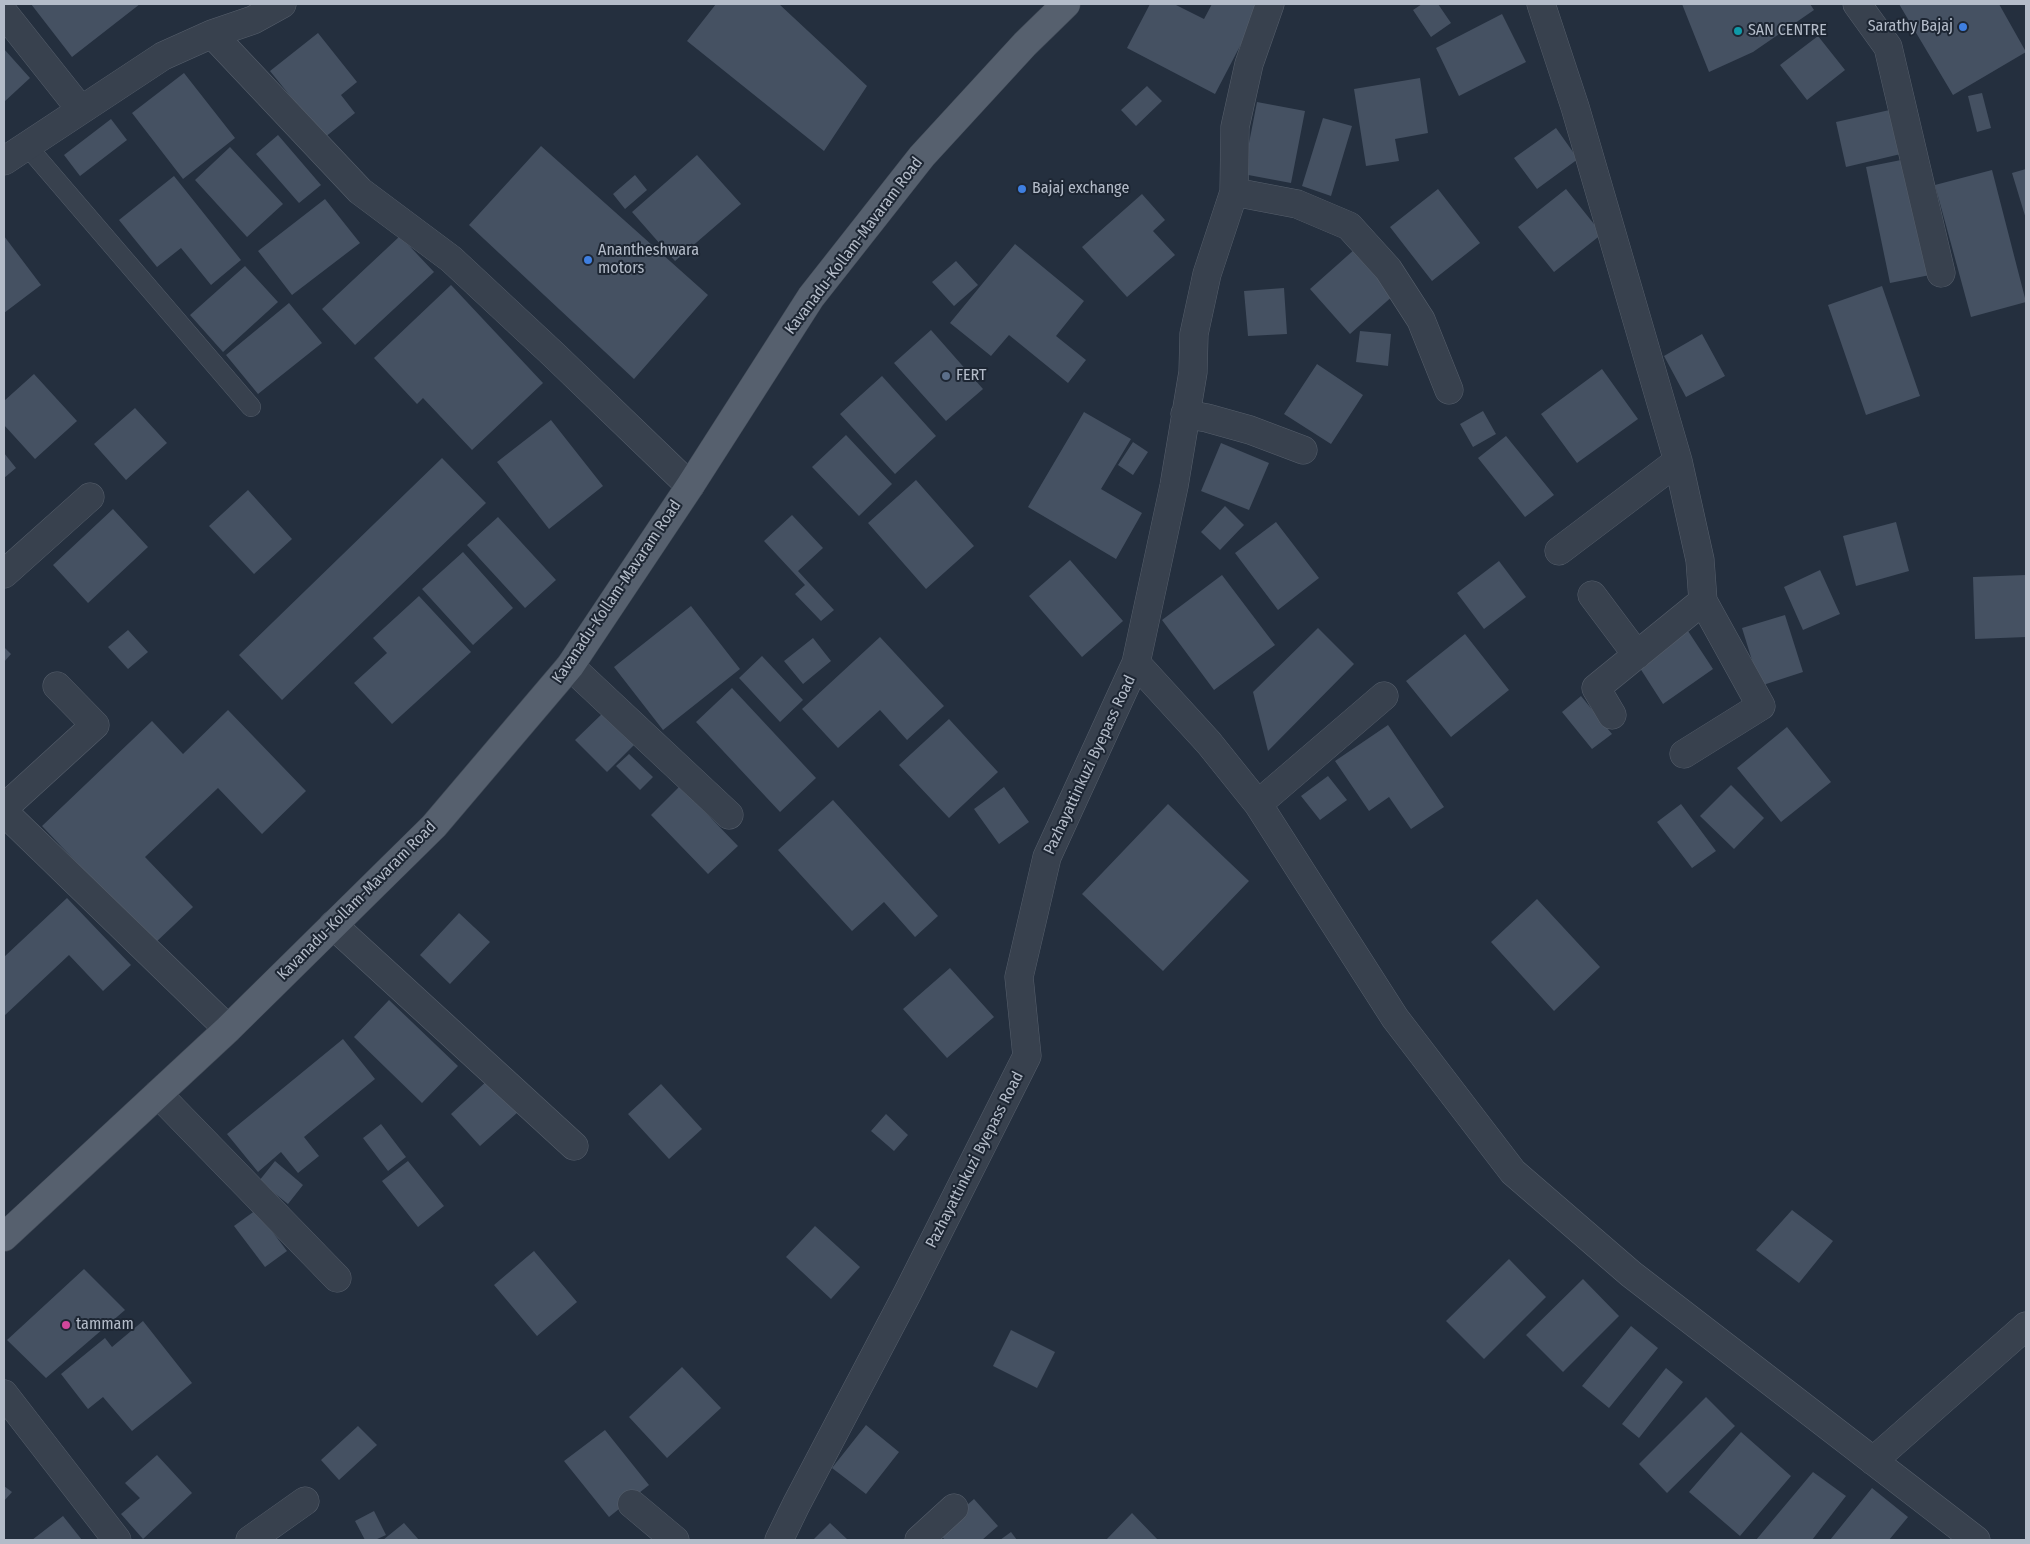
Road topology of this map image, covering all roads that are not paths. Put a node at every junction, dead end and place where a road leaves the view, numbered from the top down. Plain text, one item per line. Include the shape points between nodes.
1 (282, 4) edge
2 (1066, 4) edge
3 (1270, 4) edge
4 (1541, 4) edge
5 (1857, 4) edge
6 (4, 13) edge
7 (212, 34) junction
8 (81, 110) junction
9 (27, 146) junction
10 (4, 161) edge
11 (1234, 192) junction
12 (1941, 273) dead end
13 (1449, 390) dead end
14 (251, 406) dead end
15 (1185, 414) junction
16 (1303, 450) dead end
17 (1678, 461) junction
18 (690, 486) junction
19 (90, 497) dead end
20 (1559, 551) dead end
21 (4, 574) edge
22 (1592, 594) dead end
23 (1703, 601) junction
24 (1636, 655) junction
25 (1136, 664) junction
26 (570, 666) junction
27 (57, 686) dead end
28 (1384, 696) dead end
29 (1612, 714) dead end
30 (1684, 754) dead end
31 (1258, 804) junction
32 (4, 808) edge
33 (4, 812) edge
34 (729, 815) dead end
35 (334, 925) junction
36 (228, 1029) junction
37 (158, 1094) junction
38 (574, 1146) dead end
39 (4, 1237) edge
40 (337, 1278) dead end
41 (2026, 1326) edge
42 (4, 1394) edge
43 (1873, 1461) junction
44 (305, 1501) dead end
45 (632, 1504) dead end
46 (954, 1508) dead end
47 (117, 1540) edge
48 (250, 1540) edge
49 (674, 1540) edge
50 (779, 1540) edge
51 (919, 1540) edge
52 (1976, 1540) edge

1 - 7 street via 253,20
2 - 18 main road, Kavanadu-Kollam-Mavaram Road via 922,156 811,297
3 - 11 street, Pazhayattinkuzi Byepass Road via 1250,64 1235,127
4 - 17 street via 1575,107
5 - 12 street via 1888,48
6 - 8 street
7 - 8 street via 163,56
7 - 18 street via 360,191 451,259
8 - 9 street
9 - 10 street
9 - 14 lane
11 - 13 street via 1297,204 1349,226 1388,269 1422,320
11 - 15 street, Pazhayattinkuzi Byepass Road via 1208,274 1194,334 1193,372
15 - 16 street via 1250,430
15 - 25 street, Pazhayattinkuzi Byepass Road via 1174,486
17 - 20 street
17 - 23 street via 1700,560
18 - 26 main road, Kavanadu-Kollam-Mavaram Road
19 - 21 street
22 - 24 street
23 - 24 street
23 - 30 street via 1761,706
24 - 29 street via 1596,688
25 - 31 street via 1210,743
25 - 50 street, Pazhayattinkuzi Byepass Road via 1047,857 1020,977 1027,1056
26 - 34 street
26 - 35 main road, Kavanadu-Kollam-Mavaram Road via 434,826
27 - 32 street via 95,725
28 - 31 street
31 - 43 street via 1395,1018 1513,1172 1632,1274
33 - 36 street
35 - 36 main road, Kavanadu-Kollam-Mavaram Road
35 - 38 street
36 - 37 main road, Kavanadu-Kollam-Mavaram Road
37 - 39 main road, Kavanadu-Kollam-Mavaram Road
37 - 40 street
41 - 43 street
42 - 47 street
43 - 52 street
44 - 48 street
45 - 49 street
46 - 51 street

